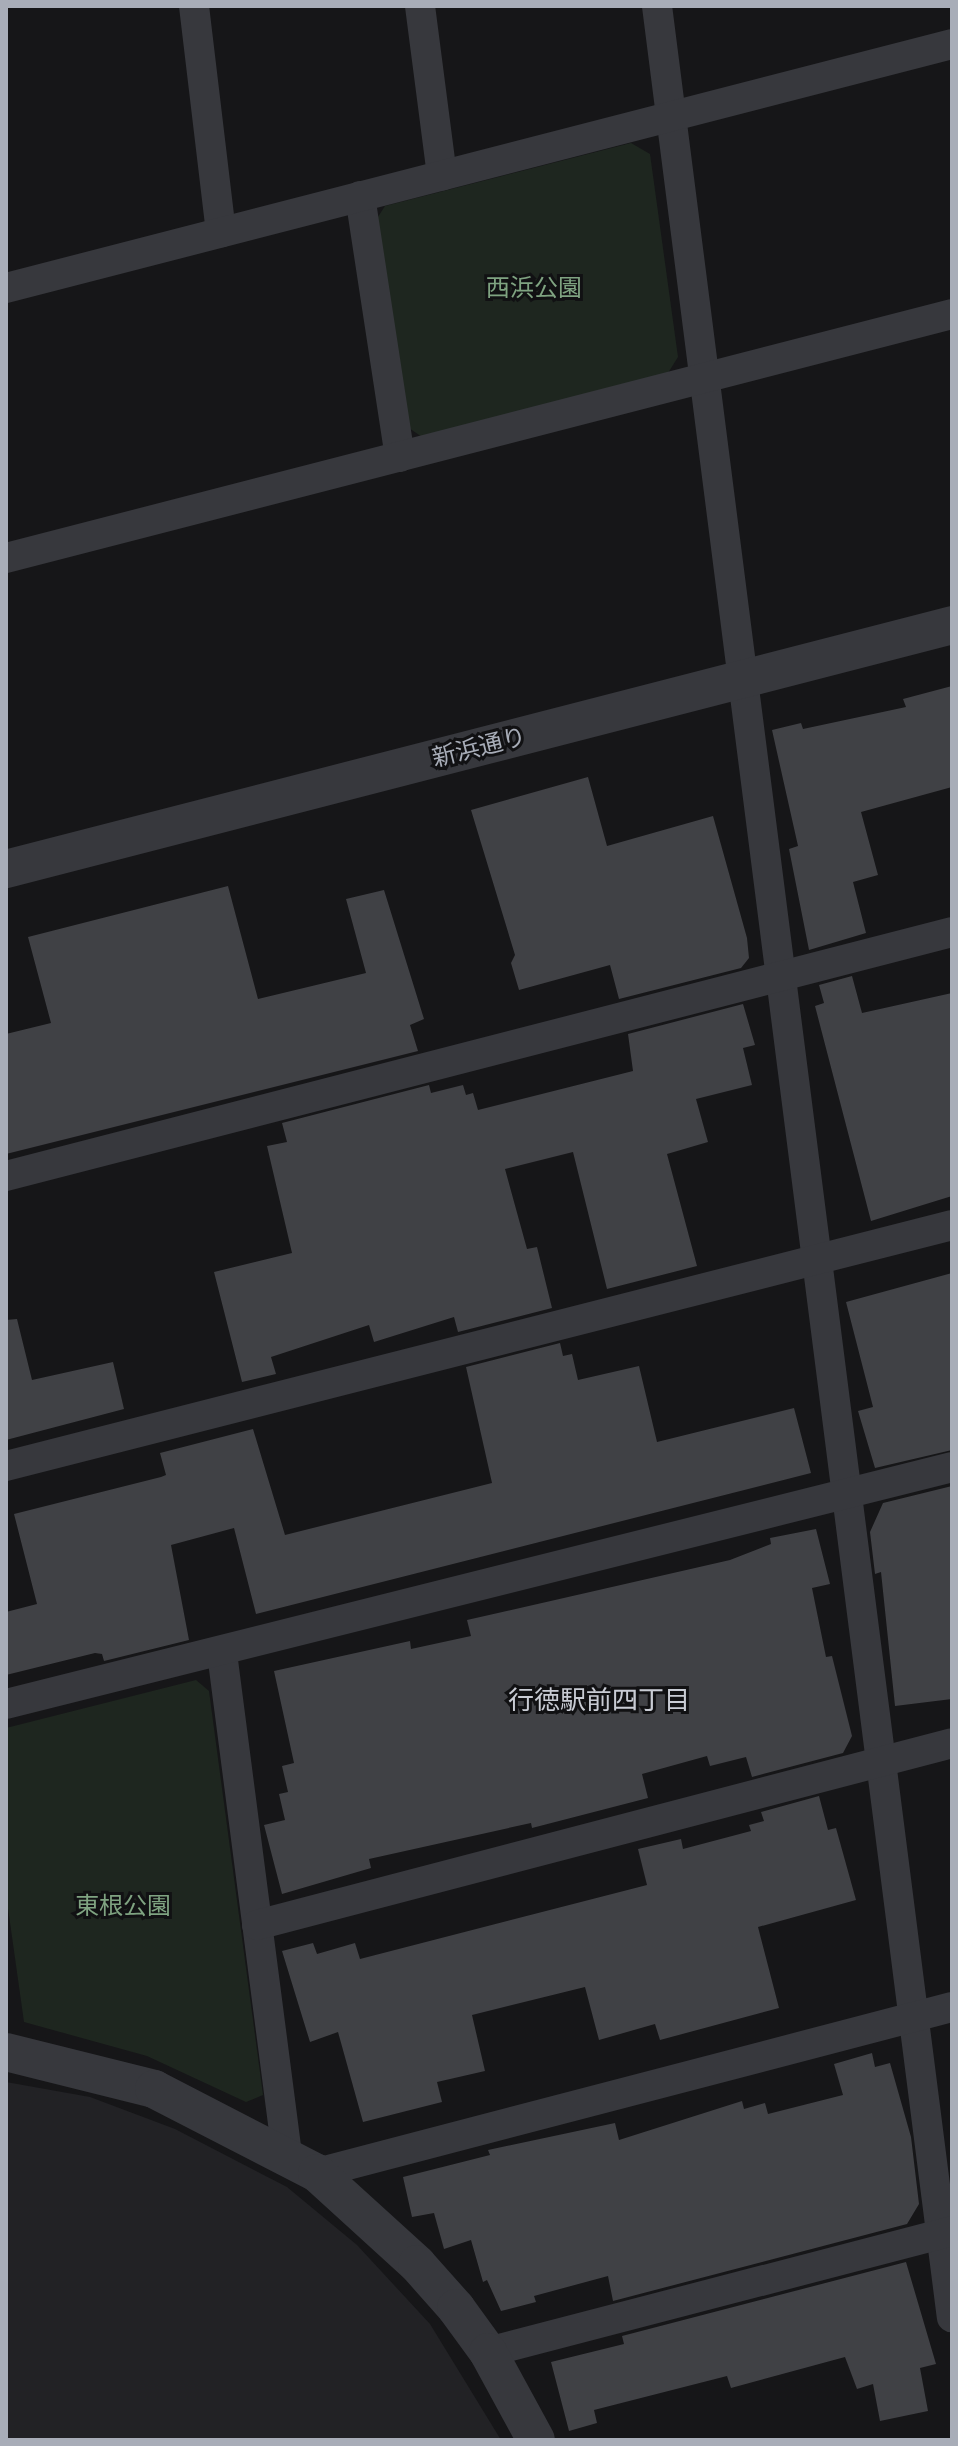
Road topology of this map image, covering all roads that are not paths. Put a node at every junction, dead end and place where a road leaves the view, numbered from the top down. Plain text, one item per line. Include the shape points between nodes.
1 (194, 6) edge
2 (420, 6) edge
3 (657, 6) edge
4 (952, 44) edge
5 (672, 119) junction
6 (442, 176) junction
7 (360, 196) junction
8 (221, 232) junction
9 (6, 288) edge
10 (952, 314) edge
11 (703, 378) junction
12 (400, 457) junction
13 (6, 558) edge
14 (952, 625) edge
15 (742, 679) junction
16 (6, 869) edge
17 (952, 932) edge
18 (779, 977) junction
19 (6, 1176) edge
20 (952, 1225) edge
21 (816, 1260) junction
22 (6, 1466) edge
23 (952, 1467) edge
24 (845, 1494) junction
25 (222, 1653) junction
26 (6, 1704) edge
27 (952, 1743) edge
28 (879, 1762) junction
29 (257, 1925) junction
30 (952, 2007) edge
31 (913, 2017) junction
32 (6, 2052) edge
33 (302, 2164) junction
34 (946, 2232) edge
35 (952, 2317) edge
36 (488, 2352) junction
37 (536, 2440) edge

1 - 8 street
2 - 6 street
3 - 5 street
4 - 5 street
5 - 6 street
5 - 11 street
6 - 7 street
7 - 8 street
7 - 12 street
8 - 9 street
10 - 11 street
11 - 12 street
11 - 15 street
12 - 13 street
14 - 15 street, 新浜通り
15 - 16 street, 新浜通り
15 - 18 street
17 - 18 street
18 - 19 street
18 - 21 street
20 - 21 street
21 - 22 street
21 - 24 street
23 - 24 street
24 - 25 street
24 - 28 street
25 - 26 street
25 - 29 street
27 - 28 street
28 - 29 street
28 - 31 street
29 - 33 street
30 - 31 street
31 - 33 street
31 - 34 street
32 - 33 street via 154,2089
33 - 36 street via 417,2264
34 - 35 street
34 - 36 street
36 - 37 street

